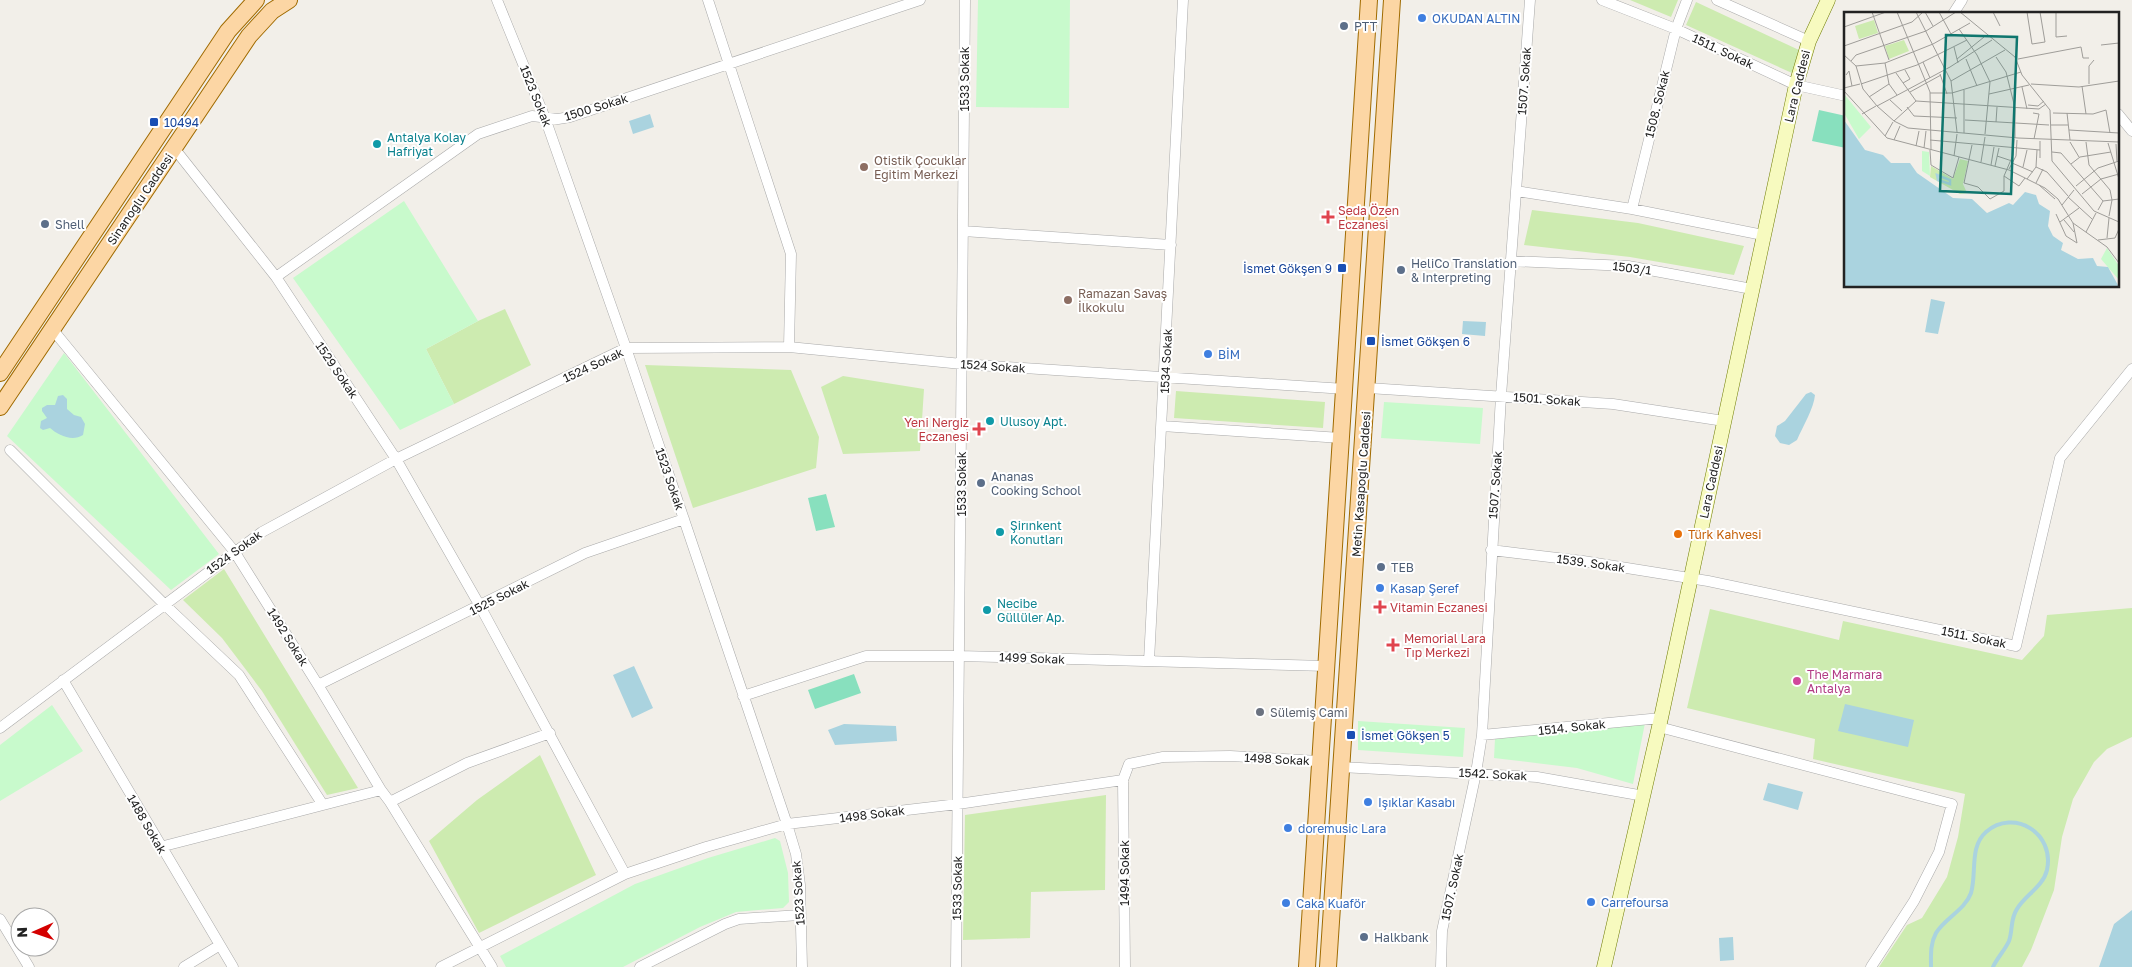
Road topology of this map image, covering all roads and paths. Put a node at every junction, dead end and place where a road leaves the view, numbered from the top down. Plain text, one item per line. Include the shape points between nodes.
1 (256, 0) edge
2 (288, 0) edge
3 (497, 0) edge
4 (708, 0) edge
5 (920, 0) edge
6 (965, 0) edge
7 (1183, 0) edge
8 (1369, 0) edge
9 (1392, 0) edge
10 (1530, 0) edge
11 (1602, 0) edge
12 (1687, 0) edge
13 (1717, 0) edge
14 (1828, 0) edge
15 (1962, 0) edge
16 (1954, 12) edge
17 (1676, 29) junction
18 (1809, 41) junction
19 (729, 64) junction
20 (1796, 85) junction
21 (1844, 96) edge
22 (2120, 116) edge
23 (545, 118) junction
24 (2132, 131) edge
25 (174, 148) junction
26 (1516, 191) junction
27 (1632, 209) junction
28 (963, 231) junction
29 (1763, 235) junction
30 (1171, 245) junction
31 (1510, 261) junction
32 (276, 277) junction
33 (1752, 289) junction
34 (53, 330) junction
35 (789, 347) junction
36 (626, 348) junction
37 (962, 364) junction
38 (2132, 369) edge
39 (0, 373) edge
40 (1165, 378) junction
41 (1368, 388) junction
42 (1345, 389) junction
43 (1501, 396) junction
44 (0, 407) edge
45 (1724, 421) junction
46 (1162, 426) junction
47 (1342, 438) junction
48 (10, 450) dead end
49 (396, 459) junction
50 (684, 519) junction
51 (1491, 550) junction
52 (234, 551) junction
53 (1691, 579) junction
54 (164, 604) junction
55 (480, 606) junction
56 (959, 656) junction
57 (1149, 662) junction
58 (1326, 666) junction
59 (63, 680) junction
60 (318, 685) junction
61 (743, 696) junction
62 (1660, 722) junction
63 (0, 728) edge
64 (550, 733) junction
65 (1482, 735) junction
66 (1319, 762) junction
67 (1340, 767) junction
68 (1476, 773) junction
69 (1123, 780) junction
70 (381, 790) junction
71 (1644, 796) junction
72 (390, 802) junction
73 (958, 804) junction
74 (323, 805) junction
75 (787, 824) junction
76 (160, 847) junction
77 (625, 874) junction
78 (800, 915) junction
79 (0, 920) edge
80 (220, 945) junction
81 (480, 946) junction
82 (29, 967) edge
83 (184, 967) edge
84 (233, 967) edge
85 (441, 967) edge
86 (492, 967) edge
87 (640, 967) edge
88 (802, 967) edge
89 (956, 967) edge
90 (1124, 967) edge
91 (1307, 967) edge
92 (1328, 967) edge
93 (1441, 967) edge
94 (1604, 967) edge
95 (1871, 967) edge

1 - 39 main road, Si̇nanoğlu Caddesi via 228,31
2 - 25 main road, Si̇nanoğlu Caddesi via 272,11 249,36
3 - 23 street, 1523 Sokak
4 - 19 street
5 - 19 street, 1500 Sokak
6 - 28 street, 1533 Sokak
7 - 30 street, 1534 Sokak
8 - 42 main road, Metin Kasapoğlu Caddesi
9 - 41 main road, Metin Kasapoğlu Caddesi
10 - 26 street, 1507. Sokak
11 - 17 street, 1511. Sokak
12 - 17 street, 1508. Sokak
13 - 18 street
14 - 18 street, Lara Caddesi
15 - 16 street
17 - 20 street, 1511. Sokak
17 - 27 street, 1508. Sokak
18 - 20 street, Lara Caddesi
19 - 23 street, 1500 Sokak via 570,117
19 - 35 street via 791,254
20 - 21 street, 1511. Sokak
20 - 29 street, Lara Caddesi
22 - 24 street
23 - 32 street, 1500 Sokak via 523,118 478,134
23 - 36 street, 1523 Sokak
25 - 32 street, 1529 Sokak
25 - 34 main road, Si̇nanoğlu Caddesi
26 - 27 street
26 - 31 street, 1507. Sokak
27 - 29 street
28 - 30 street
28 - 37 street, 1533 Sokak
29 - 33 street, Lara Caddesi
30 - 40 street, 1534 Sokak
31 - 33 street, 1503/1 via 1628,266
31 - 43 street, 1507. Sokak
32 - 49 street, 1529 Sokak
33 - 45 street, Lara Caddesi
34 - 44 main road, Si̇nanoğlu Caddesi
34 - 52 street, 1492 Sokak
35 - 36 street, 1524 Sokak
35 - 37 street, 1524 Sokak
36 - 49 street, 1524 Sokak
36 - 50 street, 1523 Sokak
37 - 40 street, 1524 Sokak
37 - 56 street, 1533 Sokak
38 - 53 street, 1511. Sokak via 2060,458 2016,646
40 - 42 street, 1524 Sokak
40 - 46 street, 1534 Sokak
41 - 43 street, 1501. Sokak
41 - 67 main road, Metin Kasapoğlu Caddesi
42 - 47 main road, Metin Kasapoğlu Caddesi
43 - 45 street, 1501. Sokak via 1613,404
43 - 51 street, 1507. Sokak
45 - 53 street, Lara Caddesi
46 - 47 street
46 - 57 street, 1534 Sokak
47 - 58 main road, Metin Kasapoğlu Caddesi
48 - 54 street
49 - 52 street, 1524 Sokak via 262,532
49 - 55 street, 1529 Sokak
50 - 55 street, 1525 Sokak via 585,553
50 - 61 street, 1523 Sokak
51 - 53 street, 1539. Sokak
51 - 65 street, 1507. Sokak
52 - 54 street, 1524 Sokak
52 - 60 street, 1492 Sokak
53 - 62 street, Lara Caddesi
54 - 59 street, 1524 Sokak
54 - 74 street via 239,675
55 - 60 street, 1525 Sokak
55 - 64 street, 1529 Sokak
56 - 57 street, 1499 Sokak
56 - 61 street, 1499 Sokak via 860,656
56 - 73 street, 1533 Sokak
57 - 58 street, 1499 Sokak
58 - 66 main road, Metin Kasapoğlu Caddesi
59 - 63 street, 1524 Sokak
59 - 76 street, 1488 Sokak
60 - 70 street, 1492 Sokak
61 - 75 street, 1523 Sokak
62 - 65 street, 1514. Sokak
62 - 71 street, Lara Caddesi
62 - 95 street via 1952,804 1939,852 1914,901
64 - 72 street via 467,763
64 - 77 street, 1529 Sokak
65 - 68 street, 1507. Sokak
66 - 69 street, 1498 Sokak via 1230,756 1163,757 1129,764
66 - 91 main road, Metin Kasapoğlu Caddesi
67 - 68 street, 1542. Sokak
67 - 92 main road, Metin Kasapoğlu Caddesi
68 - 71 street, 1542. Sokak via 1537,777
68 - 93 street, 1507. Sokak via 1442,931
69 - 73 street, 1498 Sokak
69 - 90 street, 1494 Sokak
70 - 72 street, 1492 Sokak
70 - 74 street
71 - 94 street, Lara Caddesi
72 - 81 street, 1492 Sokak
73 - 75 street, 1498 Sokak
73 - 89 street, 1533 Sokak
74 - 76 street
75 - 77 street, 1498 Sokak
75 - 78 street, 1523 Sokak via 796,854
76 - 80 street, 1488 Sokak
77 - 81 street, 1498 Sokak
78 - 87 street via 739,919
78 - 88 street, 1523 Sokak
79 - 82 street
80 - 83 street
80 - 84 street, 1488 Sokak
81 - 85 street, 1498 Sokak
81 - 86 street, 1492 Sokak

